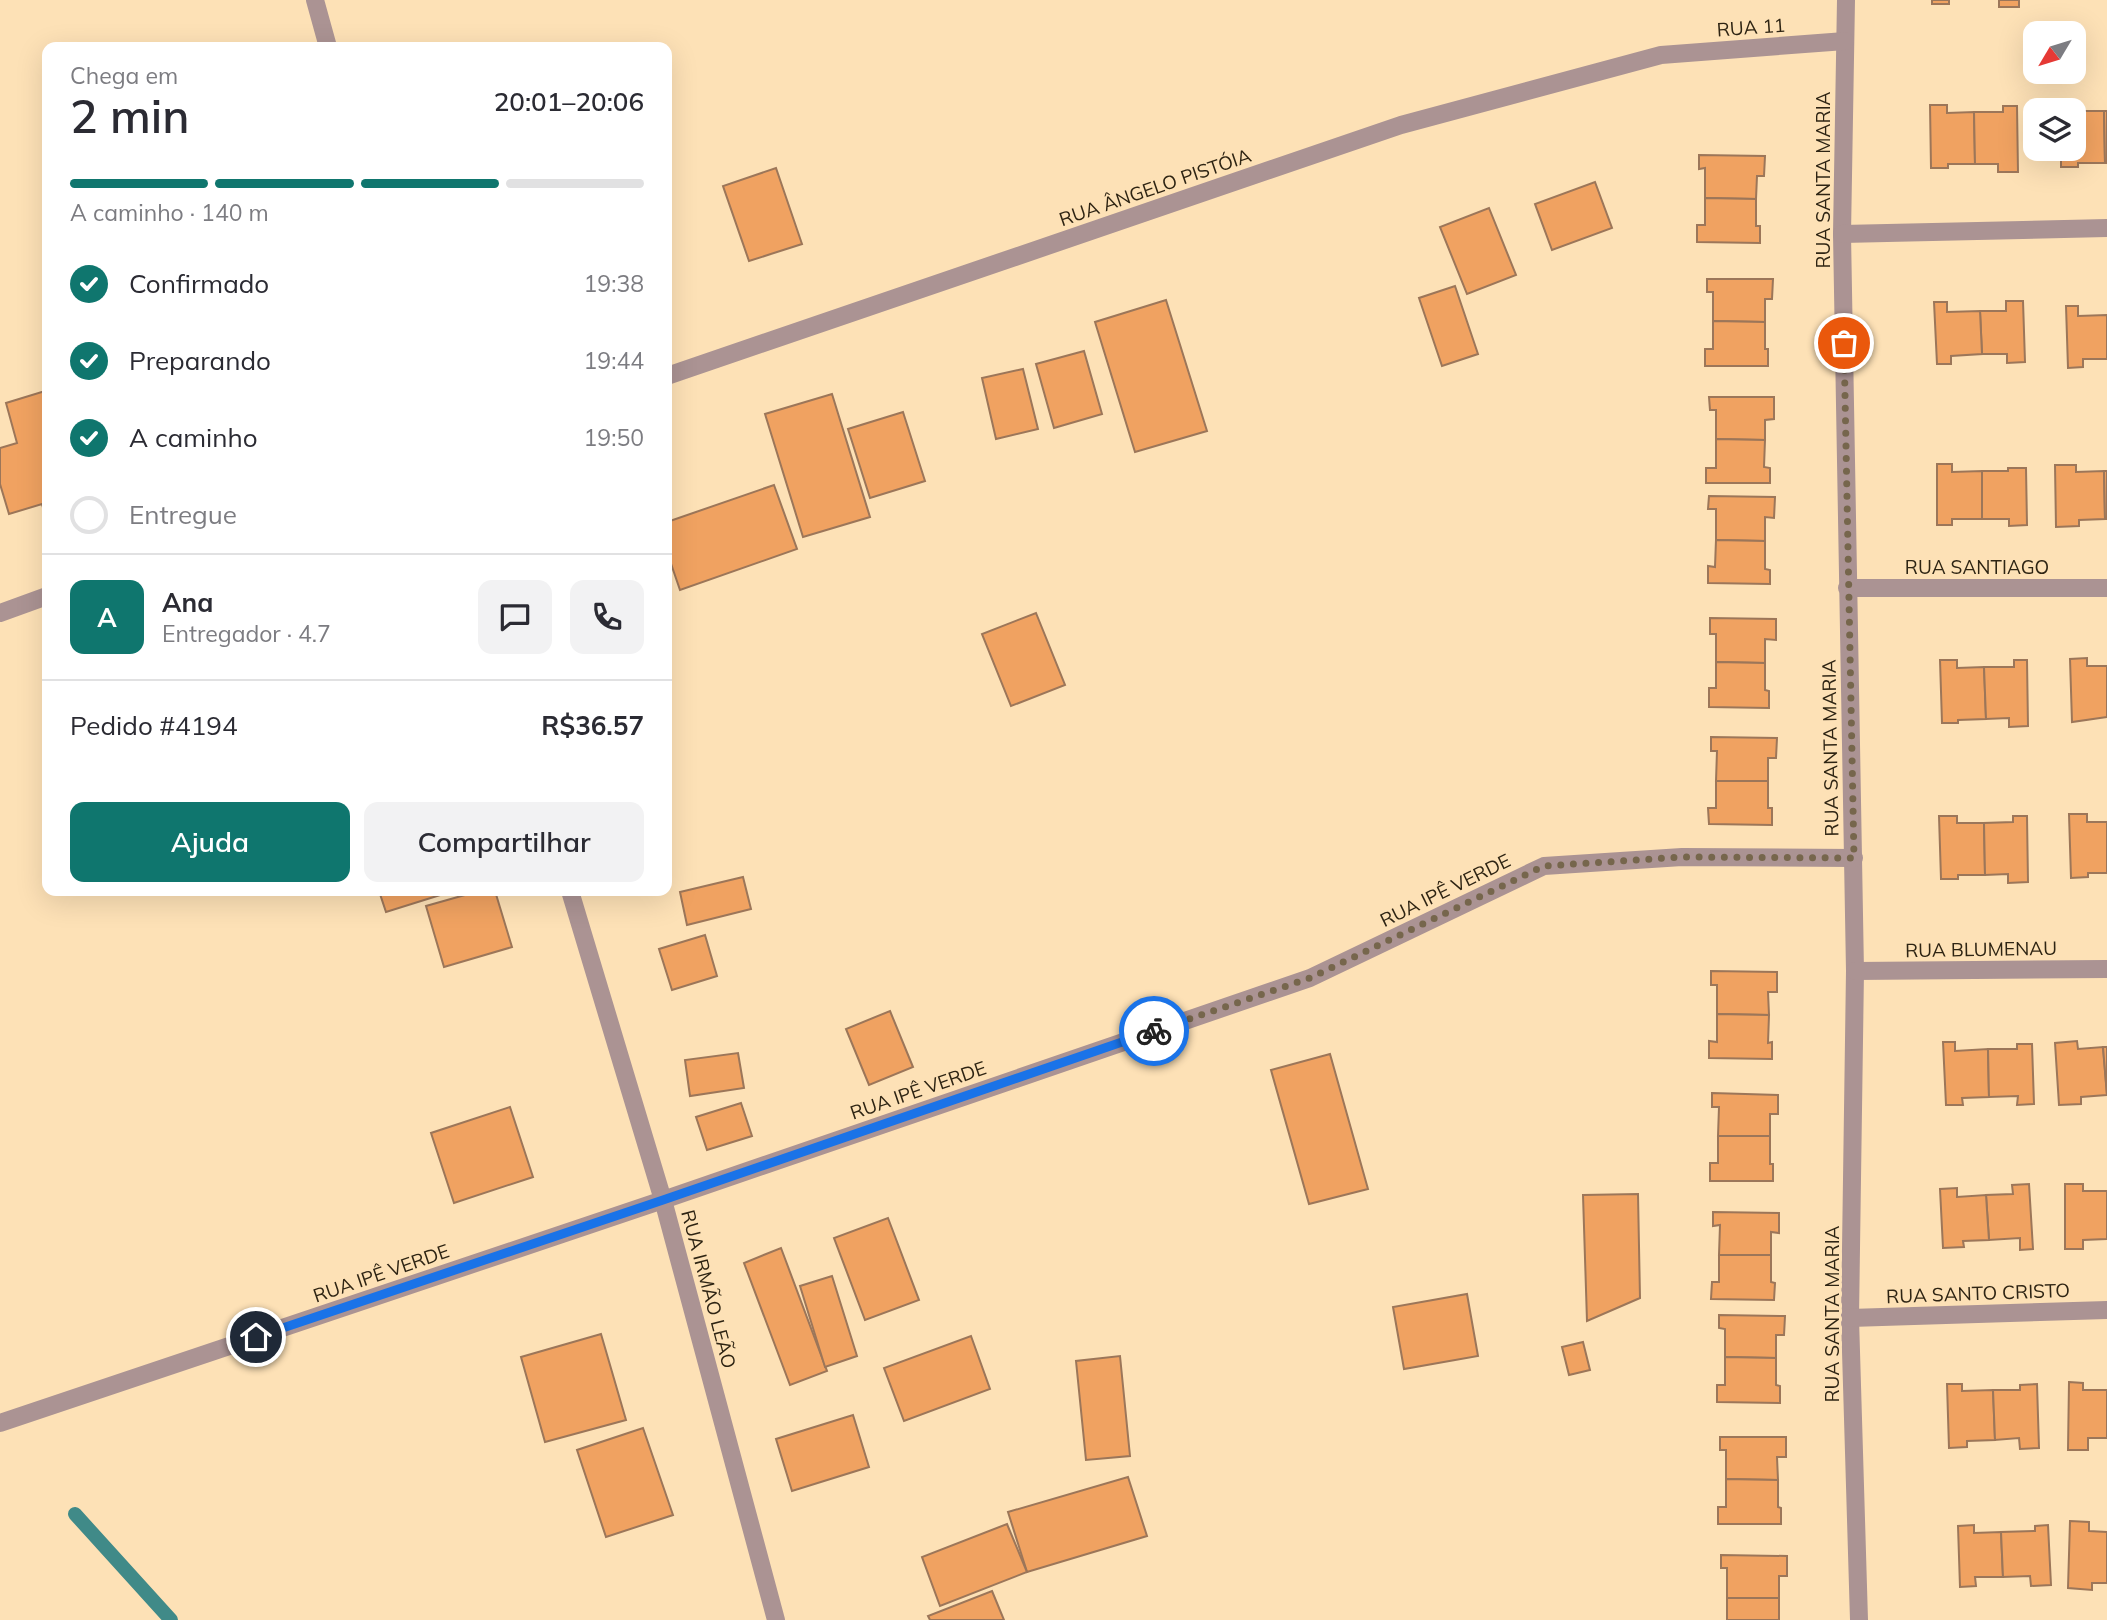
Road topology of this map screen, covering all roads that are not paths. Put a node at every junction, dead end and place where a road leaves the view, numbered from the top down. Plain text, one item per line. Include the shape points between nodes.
1 (315, 0) edge
2 (1846, 0) edge
3 (1845, 41) junction
4 (327, 42) edge
5 (1661, 55) joint
6 (2107, 228) edge
7 (1842, 234) junction
8 (672, 374) edge
9 (2107, 588) edge
10 (1847, 589) junction
11 (42, 598) edge
12 (0, 613) edge
13 (1854, 858) junction
14 (572, 896) edge
15 (2107, 969) edge
16 (1856, 971) junction
17 (663, 1200) junction
18 (2107, 1310) edge
19 (1850, 1318) junction
20 (0, 1423) edge
21 (776, 1620) edge
22 (1859, 1620) edge

1 - 4 street
2 - 3 street, RUA SANTA MARIA
3 - 5 street, RUA 11
3 - 7 street, RUA SANTA MARIA
5 - 8 street, RUA ÂNGELO PISTÓIA via 1401,125
6 - 7 street
7 - 10 street, RUA SANTA MARIA
9 - 10 street, RUA SANTIAGO
10 - 13 street, RUA SANTA MARIA
11 - 12 street
13 - 16 street, RUA SANTA MARIA
13 - 17 street, RUA IPÊ VERDE via 1682,857 1544,866 1310,978
14 - 17 street, RUA IRMÃO LEÃO
15 - 16 street, RUA BLUMENAU
16 - 19 street, RUA SANTA MARIA
17 - 20 street, RUA IPÊ VERDE
17 - 21 street, RUA IRMÃO LEÃO
18 - 19 street, RUA SANTO CRISTO
19 - 22 street, RUA SANTA MARIA

